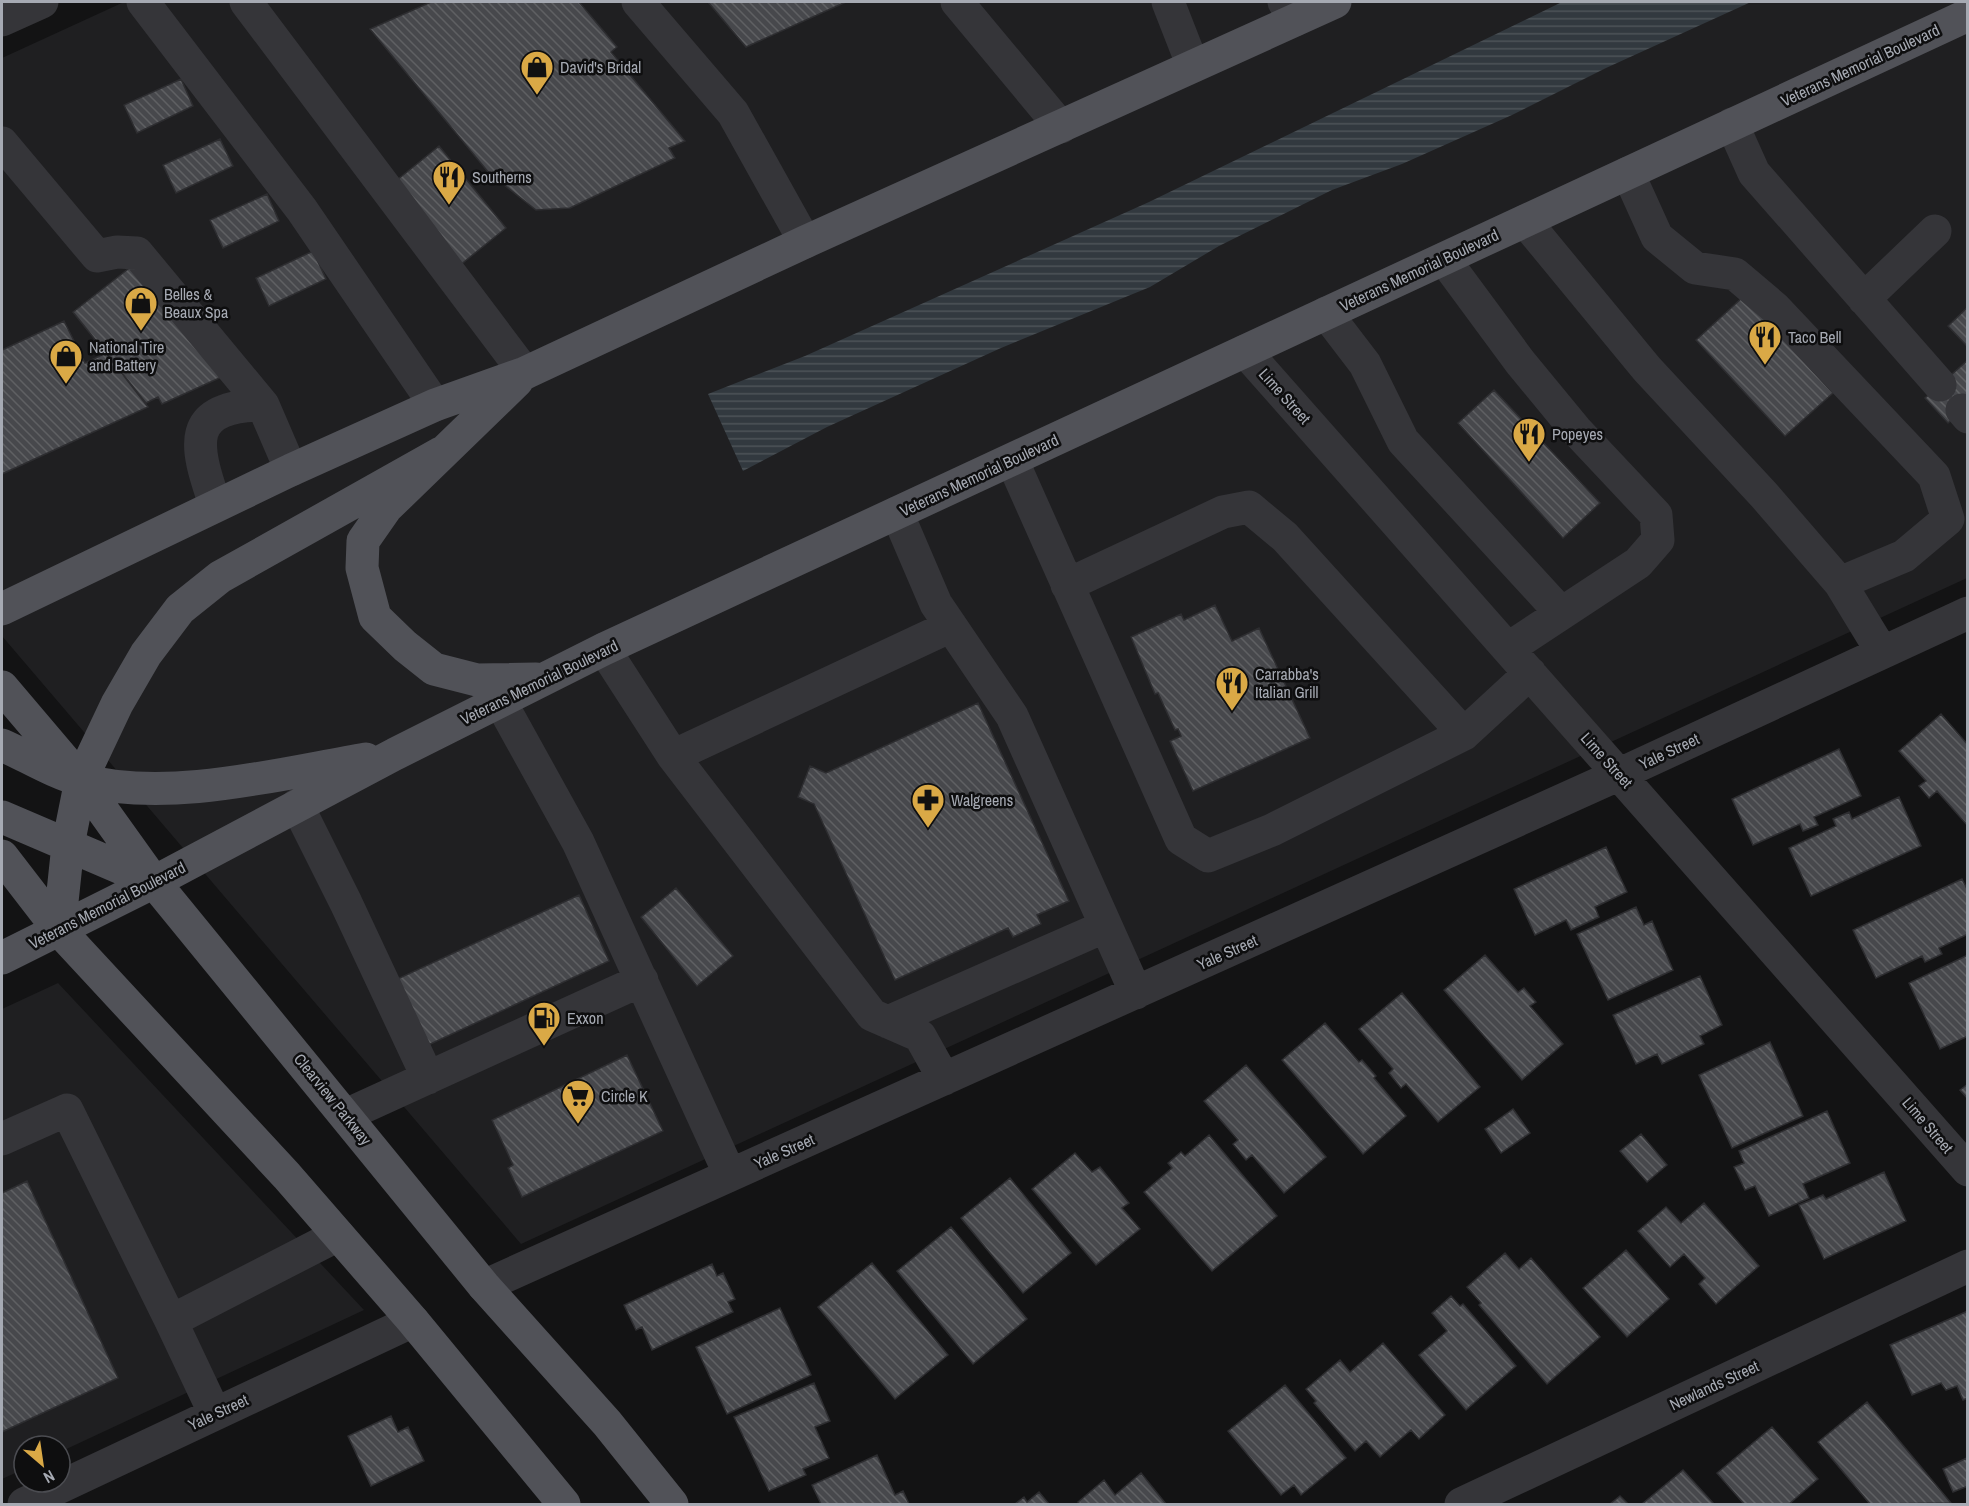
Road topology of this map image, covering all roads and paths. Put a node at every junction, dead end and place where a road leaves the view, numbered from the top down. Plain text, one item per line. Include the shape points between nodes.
1 (42, 2) edge
2 (143, 2) edge
3 (246, 2) edge
4 (638, 2) edge
5 (1168, 2) edge
6 (1335, 2) edge
7 (966, 4) edge
8 (1289, 11) edge
9 (1968, 15) edge
10 (2, 20) edge
11 (1193, 66) junction
12 (1732, 124) junction
13 (1061, 127) junction
14 (2, 143) edge
15 (1628, 173) junction
16 (1525, 221) junction
17 (1935, 231) dead end
18 (805, 242) junction
19 (1444, 259) junction
20 (1864, 299) junction
21 (1326, 313) junction
22 (1245, 351) junction
23 (525, 373) junction
24 (1940, 385) dead end
25 (263, 405) junction
26 (435, 405) junction
27 (441, 453) junction
28 (1012, 459) junction
29 (291, 470) junction
30 (215, 504) junction
31 (897, 513) junction
32 (1840, 583) junction
33 (1067, 585) junction
34 (2, 609) edge
35 (1561, 613) junction
36 (1968, 613) edge
37 (951, 626) junction
38 (1509, 648) junction
39 (604, 649) junction
40 (1882, 652) junction
41 (1530, 673) junction
42 (546, 679) junction
43 (2, 687) edge
44 (500, 701) junction
45 (1464, 734) junction
46 (2, 745) edge
47 (395, 754) junction
48 (673, 756) junction
49 (1620, 774) junction
50 (81, 780) junction
51 (297, 805) junction
52 (2, 817) edge
53 (68, 846) junction
54 (2, 856) edge
55 (154, 882) junction
56 (1106, 926) junction
57 (58, 930) junction
58 (2, 958) edge
59 (642, 980) junction
60 (1136, 993) junction
61 (888, 1022) junction
62 (428, 1078) junction
63 (944, 1080) junction
64 (346, 1115) junction
65 (2, 1139) edge
66 (1968, 1170) edge
67 (730, 1175) junction
68 (338, 1235) junction
69 (1968, 1266) edge
70 (484, 1286) junction
71 (171, 1321) junction
72 (413, 1321) junction
73 (215, 1414) junction
74 (24, 1504) edge
75 (564, 1504) edge
76 (672, 1504) edge
77 (1461, 1504) edge

1 - 10 street
2 - 26 street via 302,210
3 - 23 street
4 - 18 street via 733,113
5 - 11 street
6 - 8 main road
7 - 13 street
8 - 11 main road
9 - 12 main road, Veterans Memorial Boulevard
11 - 13 main road
12 - 15 main road, Veterans Memorial Boulevard
12 - 20 street via 1754,173
13 - 18 main road
14 - 25 street via 97,256 137,253
15 - 16 main road, Veterans Memorial Boulevard
15 - 32 street via 1657,237 1695,268 1735,274 1775,308 1934,476 1948,519 1904,556
16 - 19 main road, Veterans Memorial Boulevard
16 - 32 street via 1647,369
17 - 20 street
18 - 23 main road
19 - 21 main road, Veterans Memorial Boulevard
19 - 35 street via 1575,430 1656,515 1658,540 1638,563
20 - 24 street
21 - 22 main road, Veterans Memorial Boulevard
21 - 35 street via 1365,364 1403,441
22 - 28 main road, Veterans Memorial Boulevard
22 - 38 street, Lime Street
23 - 26 main road
23 - 27 main road
25 - 29 street
25 - 30 street via 235,405 203,427 200,445
26 - 29 main road
27 - 42 main road via 386,508 363,541 362,568 375,617 434,669 477,680
27 - 50 main road via 220,577 180,609 146,654 117,704
28 - 31 main road, Veterans Memorial Boulevard
28 - 33 street
29 - 30 main road
30 - 34 main road
31 - 37 street via 936,604
31 - 39 main road, Veterans Memorial Boulevard
32 - 40 street
33 - 45 street via 1223,512 1249,507 1285,537
33 - 45 street via 1181,839 1208,856 1272,830
35 - 38 street
36 - 40 street, Yale Street
37 - 48 street
37 - 56 street via 1012,716
38 - 41 street, Lime Street
39 - 42 main road, Veterans Memorial Boulevard
39 - 48 street
40 - 49 street, Yale Street
41 - 45 street
41 - 49 street, Lime Street
42 - 44 main road, Veterans Memorial Boulevard
43 - 50 main road, Clearview Parkway
44 - 47 main road, Veterans Memorial Boulevard
44 - 59 street via 559,804
46 - 50 main road
47 - 50 main road via 207,786 147,789
47 - 51 main road, Veterans Memorial Boulevard
48 - 61 street via 872,1016
49 - 60 street, Yale Street
49 - 66 street, Lime Street
50 - 53 main road
50 - 55 main road, Clearview Parkway
51 - 55 main road, Veterans Memorial Boulevard
51 - 62 street
52 - 53 main road
53 - 55 main road
53 - 57 main road
54 - 57 main road
55 - 57 main road, Veterans Memorial Boulevard
55 - 64 main road, Clearview Parkway
56 - 60 street
56 - 61 street
57 - 58 main road, Veterans Memorial Boulevard
57 - 68 main road
59 - 62 street
59 - 67 street
60 - 63 street, Yale Street
61 - 63 street via 920,1036
62 - 64 street
63 - 67 street, Yale Street
64 - 70 main road, Clearview Parkway
65 - 71 street via 67,1110
67 - 70 street, Yale Street
68 - 71 street
68 - 72 main road
69 - 77 street, Newlands Street
70 - 76 main road, Clearview Parkway via 607,1423
71 - 73 street
72 - 73 street, Yale Street
72 - 75 main road
73 - 74 street, Yale Street

